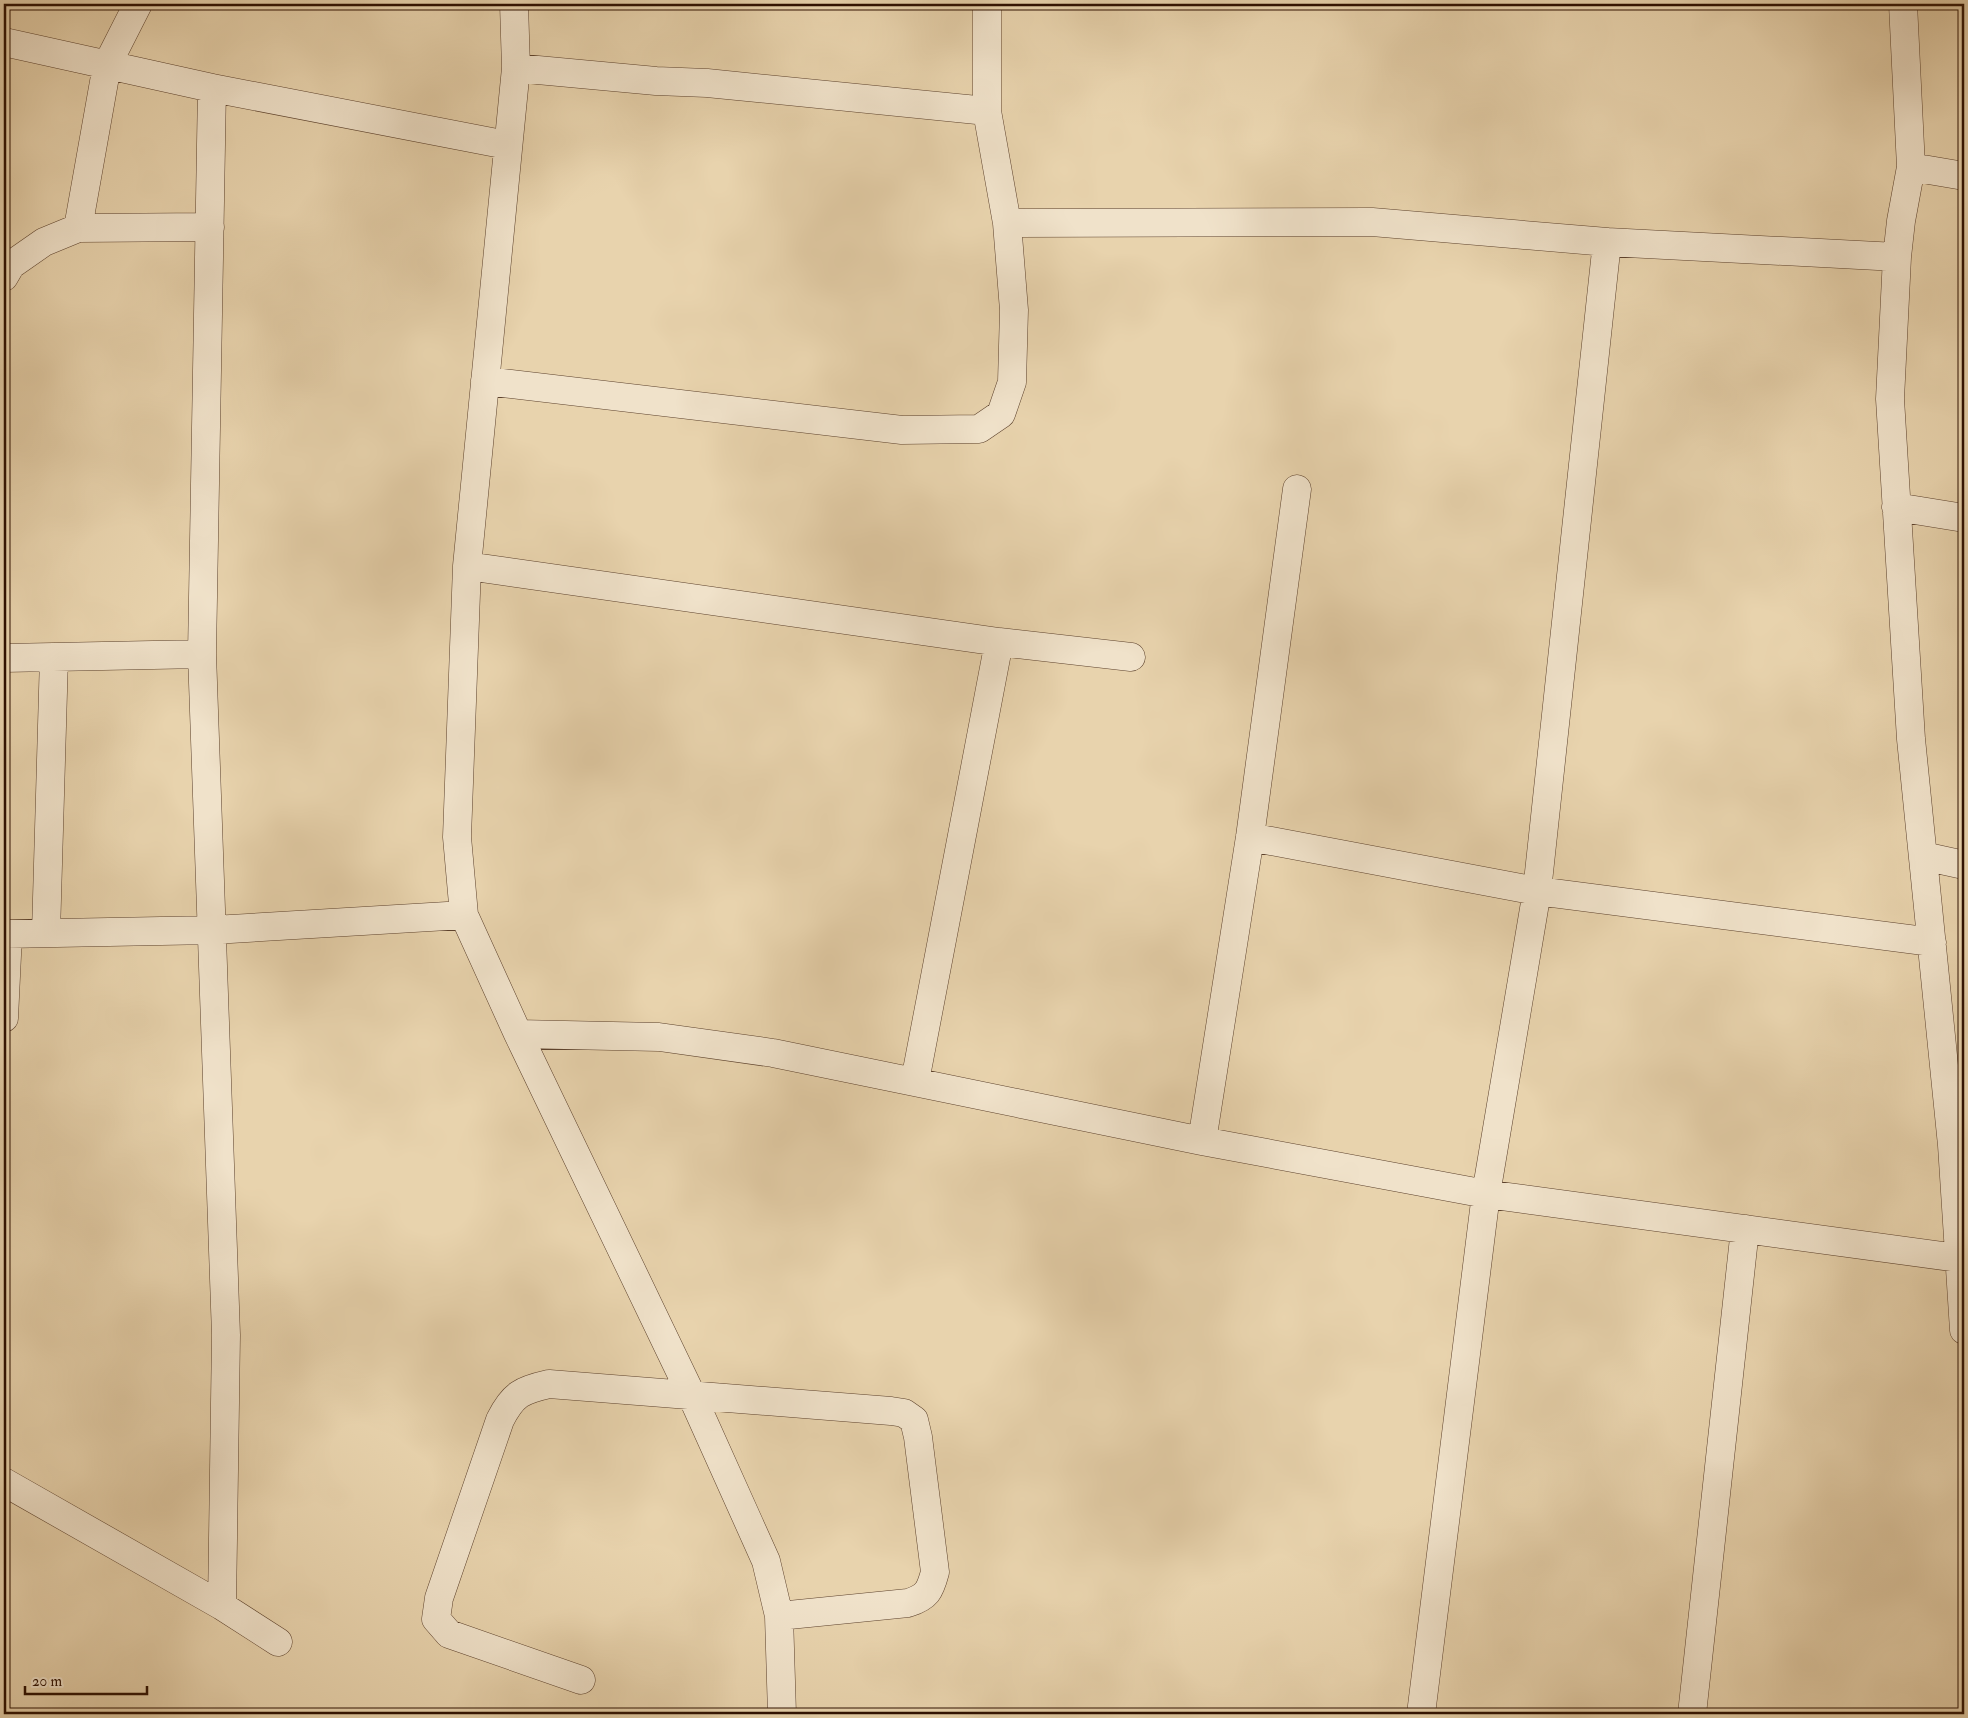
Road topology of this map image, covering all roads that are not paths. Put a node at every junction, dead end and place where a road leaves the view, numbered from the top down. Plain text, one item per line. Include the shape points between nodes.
1 (138, 4) edge
2 (517, 4) edge
3 (987, 4) edge
4 (1902, 4) edge
5 (4, 42) edge
6 (107, 64) junction
7 (516, 68) junction
8 (212, 88) junction
9 (987, 111) junction
10 (507, 145) junction
11 (1912, 167) junction
12 (1964, 176) edge
13 (1007, 223) junction
14 (210, 227) junction
15 (78, 228) junction
16 (1607, 242) junction
17 (1897, 258) junction
18 (4, 277) edge
19 (485, 381) junction
20 (1297, 489) dead end
21 (1896, 507) junction
22 (1964, 518) edge
23 (467, 566) junction
24 (999, 642) junction
25 (202, 654) junction
26 (54, 657) junction
27 (4, 658) edge
28 (1131, 658) dead end
29 (1250, 837) junction
30 (1923, 856) junction
31 (1964, 864) edge
32 (1537, 891) junction
33 (464, 915) junction
34 (213, 930) junction
35 (46, 933) junction
36 (6, 934) edge
37 (1932, 942) junction
38 (4, 1018) edge
39 (518, 1034) junction
40 (914, 1081) junction
41 (1202, 1141) junction
42 (1958, 1146) edge
43 (1486, 1194) junction
44 (1745, 1229) junction
45 (1958, 1258) junction
46 (1964, 1330) edge
47 (690, 1394) junction
48 (4, 1482) edge
49 (222, 1606) junction
50 (779, 1616) junction
51 (278, 1642) dead end
52 (581, 1680) dead end
53 (782, 1714) edge
54 (1421, 1714) edge
55 (1692, 1714) edge

1 - 6 street
2 - 7 street
3 - 9 street
4 - 11 street
5 - 6 street
6 - 8 street
6 - 15 street
7 - 9 street
7 - 10 street
8 - 10 street
8 - 14 street
9 - 13 street
10 - 19 street
11 - 12 street
11 - 17 street
13 - 16 street via 1372,222
13 - 19 street via 1014,310 1012,382 1001,414 980,430 902,430
14 - 15 street
14 - 25 street
15 - 18 street via 44,242 11,265
16 - 17 street
16 - 32 street
17 - 21 street via 1890,399
19 - 23 street
20 - 29 street
21 - 22 street
21 - 30 street via 1910,739
23 - 24 street
23 - 33 street via 457,837
24 - 28 street
24 - 40 street
25 - 26 street
25 - 34 street
26 - 27 street
26 - 35 street
29 - 32 street
29 - 41 street
30 - 31 street
30 - 37 street
32 - 37 street
32 - 43 street
33 - 34 street
33 - 39 street
34 - 35 street
34 - 49 street via 226,1335
35 - 36 street
36 - 38 street
37 - 42 street
39 - 40 street via 659,1037 773,1053
39 - 47 street
40 - 41 street
41 - 43 street
42 - 45 street
43 - 44 street
43 - 54 street
44 - 45 street
44 - 55 street
45 - 46 street
47 - 50 street via 766,1561
47 - 50 street via 891,1411 904,1413 914,1420 936,1572 931,1588 922,1599 908,1603
47 - 52 street via 549,1384 529,1389 509,1402 500,1420 439,1598 436,1619 448,1634
48 - 49 street
49 - 51 street
50 - 53 street

